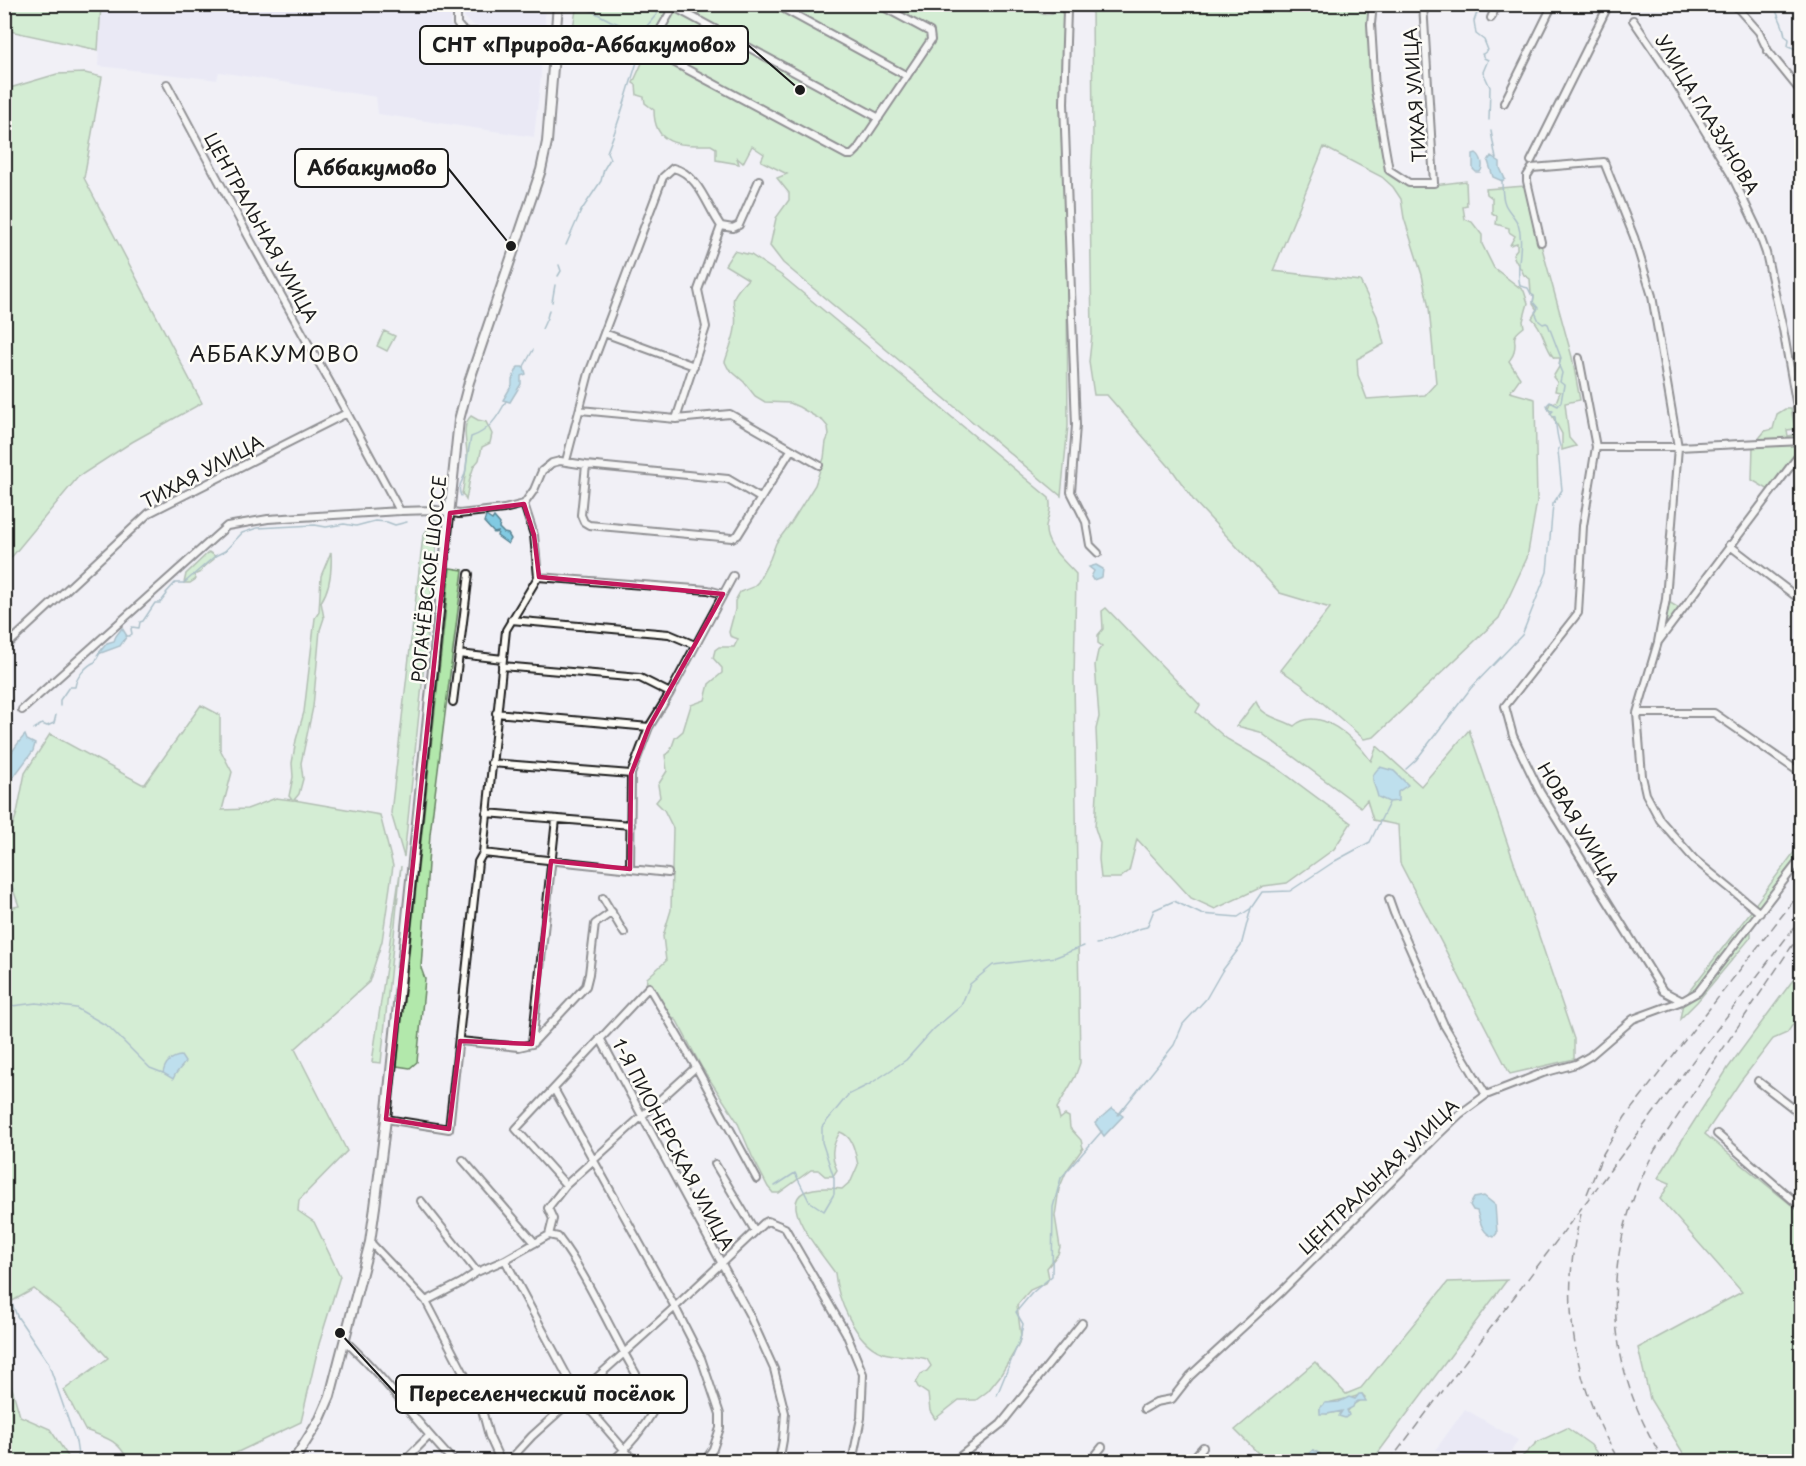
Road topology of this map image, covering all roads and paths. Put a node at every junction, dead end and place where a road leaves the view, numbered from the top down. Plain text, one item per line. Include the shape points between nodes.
1 (457, 4) edge
2 (558, 4) edge
3 (775, 4) edge
4 (878, 4) edge
5 (1059, 4) edge
6 (1373, 4) edge
7 (1423, 4) edge
8 (1497, 4) edge
9 (1553, 4) edge
10 (1609, 4) edge
11 (1734, 4) edge
12 (674, 6) edge
13 (1491, 18) dead end
14 (1633, 20) dead end
15 (556, 33) junction
16 (649, 49) junction
17 (908, 76) junction
18 (167, 84) dead end
19 (1802, 93) edge
20 (1504, 103) dead end
21 (879, 118) junction
22 (1531, 161) dead end
23 (759, 180) dead end
24 (721, 226) junction
25 (1541, 242) dead end
26 (604, 333) junction
27 (1578, 357) dead end
28 (694, 366) junction
29 (580, 410) junction
30 (347, 412) junction
31 (676, 419) junction
32 (1802, 435) edge
33 (1802, 441) edge
34 (1596, 447) junction
35 (1678, 447) junction
36 (791, 450) junction
37 (1802, 451) edge
38 (566, 461) junction
39 (586, 465) junction
40 (819, 465) dead end
41 (760, 498) junction
42 (524, 504) junction
43 (400, 511) junction
44 (450, 513) junction
45 (1729, 545) junction
46 (1098, 553) dead end
47 (469, 574) dead end
48 (733, 576) dead end
49 (538, 577) junction
50 (723, 594) junction
51 (1802, 601) edge
52 (511, 620) junction
53 (1658, 642) junction
54 (695, 645) junction
55 (4, 648) edge
56 (459, 654) junction
57 (502, 663) junction
58 (670, 693) junction
59 (453, 702) dead end
60 (22, 710) dead end
61 (496, 713) junction
62 (1637, 713) junction
63 (649, 727) junction
64 (491, 764) junction
65 (631, 774) junction
66 (1802, 774) edge
67 (486, 813) junction
68 (556, 819) junction
69 (631, 825) junction
70 (483, 853) junction
71 (1802, 857) edge
72 (551, 861) junction
73 (630, 869) junction
74 (668, 873) dead end
75 (603, 898) dead end
76 (1389, 899) dead end
77 (612, 912) junction
78 (1760, 913) junction
79 (624, 933) dead end
80 (1682, 1001) junction
81 (600, 1038) junction
82 (459, 1041) junction
83 (532, 1044) junction
84 (696, 1066) junction
85 (1758, 1081) dead end
86 (554, 1089) junction
87 (1486, 1095) junction
88 (643, 1115) junction
89 (1802, 1115) edge
90 (386, 1119) junction
91 (1717, 1134) dead end
92 (463, 1160) dead end
93 (594, 1161) junction
94 (715, 1164) dead end
95 (757, 1179) dead end
96 (566, 1185) junction
97 (421, 1202) dead end
98 (1802, 1208) edge
99 (755, 1231) junction
100 (549, 1235) junction
101 (370, 1242) junction
102 (535, 1243) junction
103 (505, 1260) junction
104 (722, 1264) junction
105 (477, 1272) junction
106 (426, 1301) junction
107 (675, 1307) junction
108 (1082, 1323) dead end
109 (345, 1341) junction
110 (624, 1353) junction
111 (578, 1396) junction
112 (1143, 1409) dead end
113 (429, 1436) junction
114 (1102, 1447) dead end
115 (1203, 1447) dead end
116 (625, 1450) junction
117 (1093, 1460) edge
118 (294, 1461) edge
119 (403, 1461) edge
120 (454, 1461) edge
121 (501, 1461) edge
122 (508, 1461) edge
123 (612, 1461) edge
124 (635, 1461) edge
125 (704, 1461) edge
126 (779, 1461) edge
127 (852, 1461) edge
128 (953, 1461) edge
129 (1190, 1461) edge

1 - 15 street via 457,24 467,32
2 - 15 main road, РОГАЧЁВСКОЕ ШОССЕ
3 - 17 street
4 - 17 street via 930,32 931,40
5 - 46 street via 1067,11 1064,103 1076,426 1071,492 1086,522 1090,545
6 - 7 street, ТИХАЯ УЛИЦА via 1375,90 1389,170 1409,183 1434,183
8 - 13 street
9 - 20 street
10 - 22 street
11 - 19 street
12 - 16 street
12 - 21 street
14 - 32 street, УЛИЦА ГЛАЗУНОВА via 1676,83 1757,228 1781,320
15 - 16 street
15 - 44 main road, РОГАЧЁВСКОЕ ШОССЕ via 541,170 464,398
16 - 21 street via 847,155 852,155
17 - 21 street
18 - 30 street, ЦЕНТРАЛЬНАЯ УЛИЦА
23 - 24 street via 739,225
24 - 26 street via 687,174 673,168 664,173
24 - 28 street via 698,290 706,327
25 - 35 street via 1527,180 1532,168 1604,162 1652,296
26 - 28 street
26 - 29 street
27 - 34 street
28 - 31 street
29 - 31 street
29 - 38 street
30 - 43 street, ЦЕНТРАЛЬНАЯ УЛИЦА
30 - 55 street, ТИХАЯ УЛИЦА via 149,513
31 - 36 street via 730,414
33 - 35 street
34 - 35 street
34 - 80 street, НОВАЯ УЛИЦА via 1583,526 1578,613 1505,706 1513,736 1540,792 1663,991
35 - 53 street via 1666,599
36 - 40 street
36 - 41 street
37 - 45 street
38 - 39 street
38 - 42 street via 552,463 542,471
39 - 41 street via 728,479
39 - 41 street via 581,514 589,525 732,538 738,535
42 - 44 street
42 - 49 street via 534,535
43 - 44 street
43 - 60 street via 268,519 227,526
44 - 90 main road, РОГАЧЁВСКОЕ ШОССЕ
45 - 51 street
45 - 53 street
47 - 56 street
48 - 50 street
49 - 50 street
49 - 52 street
50 - 54 street
52 - 54 street via 669,634
52 - 57 street
53 - 62 street
54 - 58 street
56 - 57 street
56 - 59 street
57 - 58 street via 640,678
57 - 61 street
58 - 63 street
61 - 63 street
61 - 64 street
62 - 66 street via 1714,713
62 - 78 street via 1641,776 1660,820 1694,860
63 - 65 street
64 - 65 street
64 - 67 street
65 - 69 street
67 - 68 street
67 - 70 street
68 - 69 street
68 - 72 street
69 - 73 street
70 - 72 street
70 - 82 street via 478,862
71 - 78 street, ЦЕНТРАЛЬНАЯ УЛИЦА
72 - 73 street
72 - 83 street
73 - 74 street
75 - 77 street
76 - 87 street via 1444,1025
77 - 79 street
77 - 83 street via 595,924 586,986
78 - 80 street, ЦЕНТРАЛЬНАЯ УЛИЦА via 1698,992
80 - 87 street, ЦЕНТРАЛЬНАЯ УЛИЦА via 1633,1019 1576,1064 1543,1072
81 - 84 street via 649,987
81 - 86 street
81 - 88 street, 1-Я ПИОНЕРСКАЯ УЛИЦА
82 - 83 street via 519,1047
82 - 90 street via 449,1129
84 - 88 street
84 - 95 street
85 - 89 street
86 - 93 street
86 - 96 street via 516,1129
87 - 112 street, ЦЕНТРАЛЬНАЯ УЛИЦА via 1452,1122 1184,1382 1172,1399
88 - 93 street
88 - 104 street, 1-Я ПИОНЕРСКАЯ УЛИЦА
90 - 101 main road, РОГАЧЁВСКОЕ ШОССЕ
91 - 98 street
92 - 102 street
93 - 96 street
93 - 107 street
94 - 99 street
96 - 100 street via 548,1208 554,1219
97 - 105 street
99 - 104 street
99 - 127 street via 768,1221 785,1228 846,1333 863,1374 861,1418
100 - 102 street
100 - 110 street via 558,1237 573,1258
101 - 106 street
101 - 109 main road, РОГАЧЁВСКОЕ ШОССЕ
102 - 103 street
103 - 105 street
103 - 111 street
104 - 107 street
104 - 126 street, 1-Я ПИОНЕРСКАЯ УЛИЦА via 774,1369 785,1413
105 - 106 street
106 - 121 street via 481,1406
107 - 110 street
107 - 125 street via 701,1358 720,1414 713,1449
108 - 128 street via 1001,1424
109 - 113 street
109 - 118 main road, РОГАЧЁВСКОЕ ШОССЕ via 320,1419
110 - 111 street
110 - 116 street via 646,1388 654,1410
111 - 116 street
111 - 122 street
113 - 119 street
113 - 120 street
114 - 117 street
115 - 129 street
116 - 123 street
116 - 124 street

